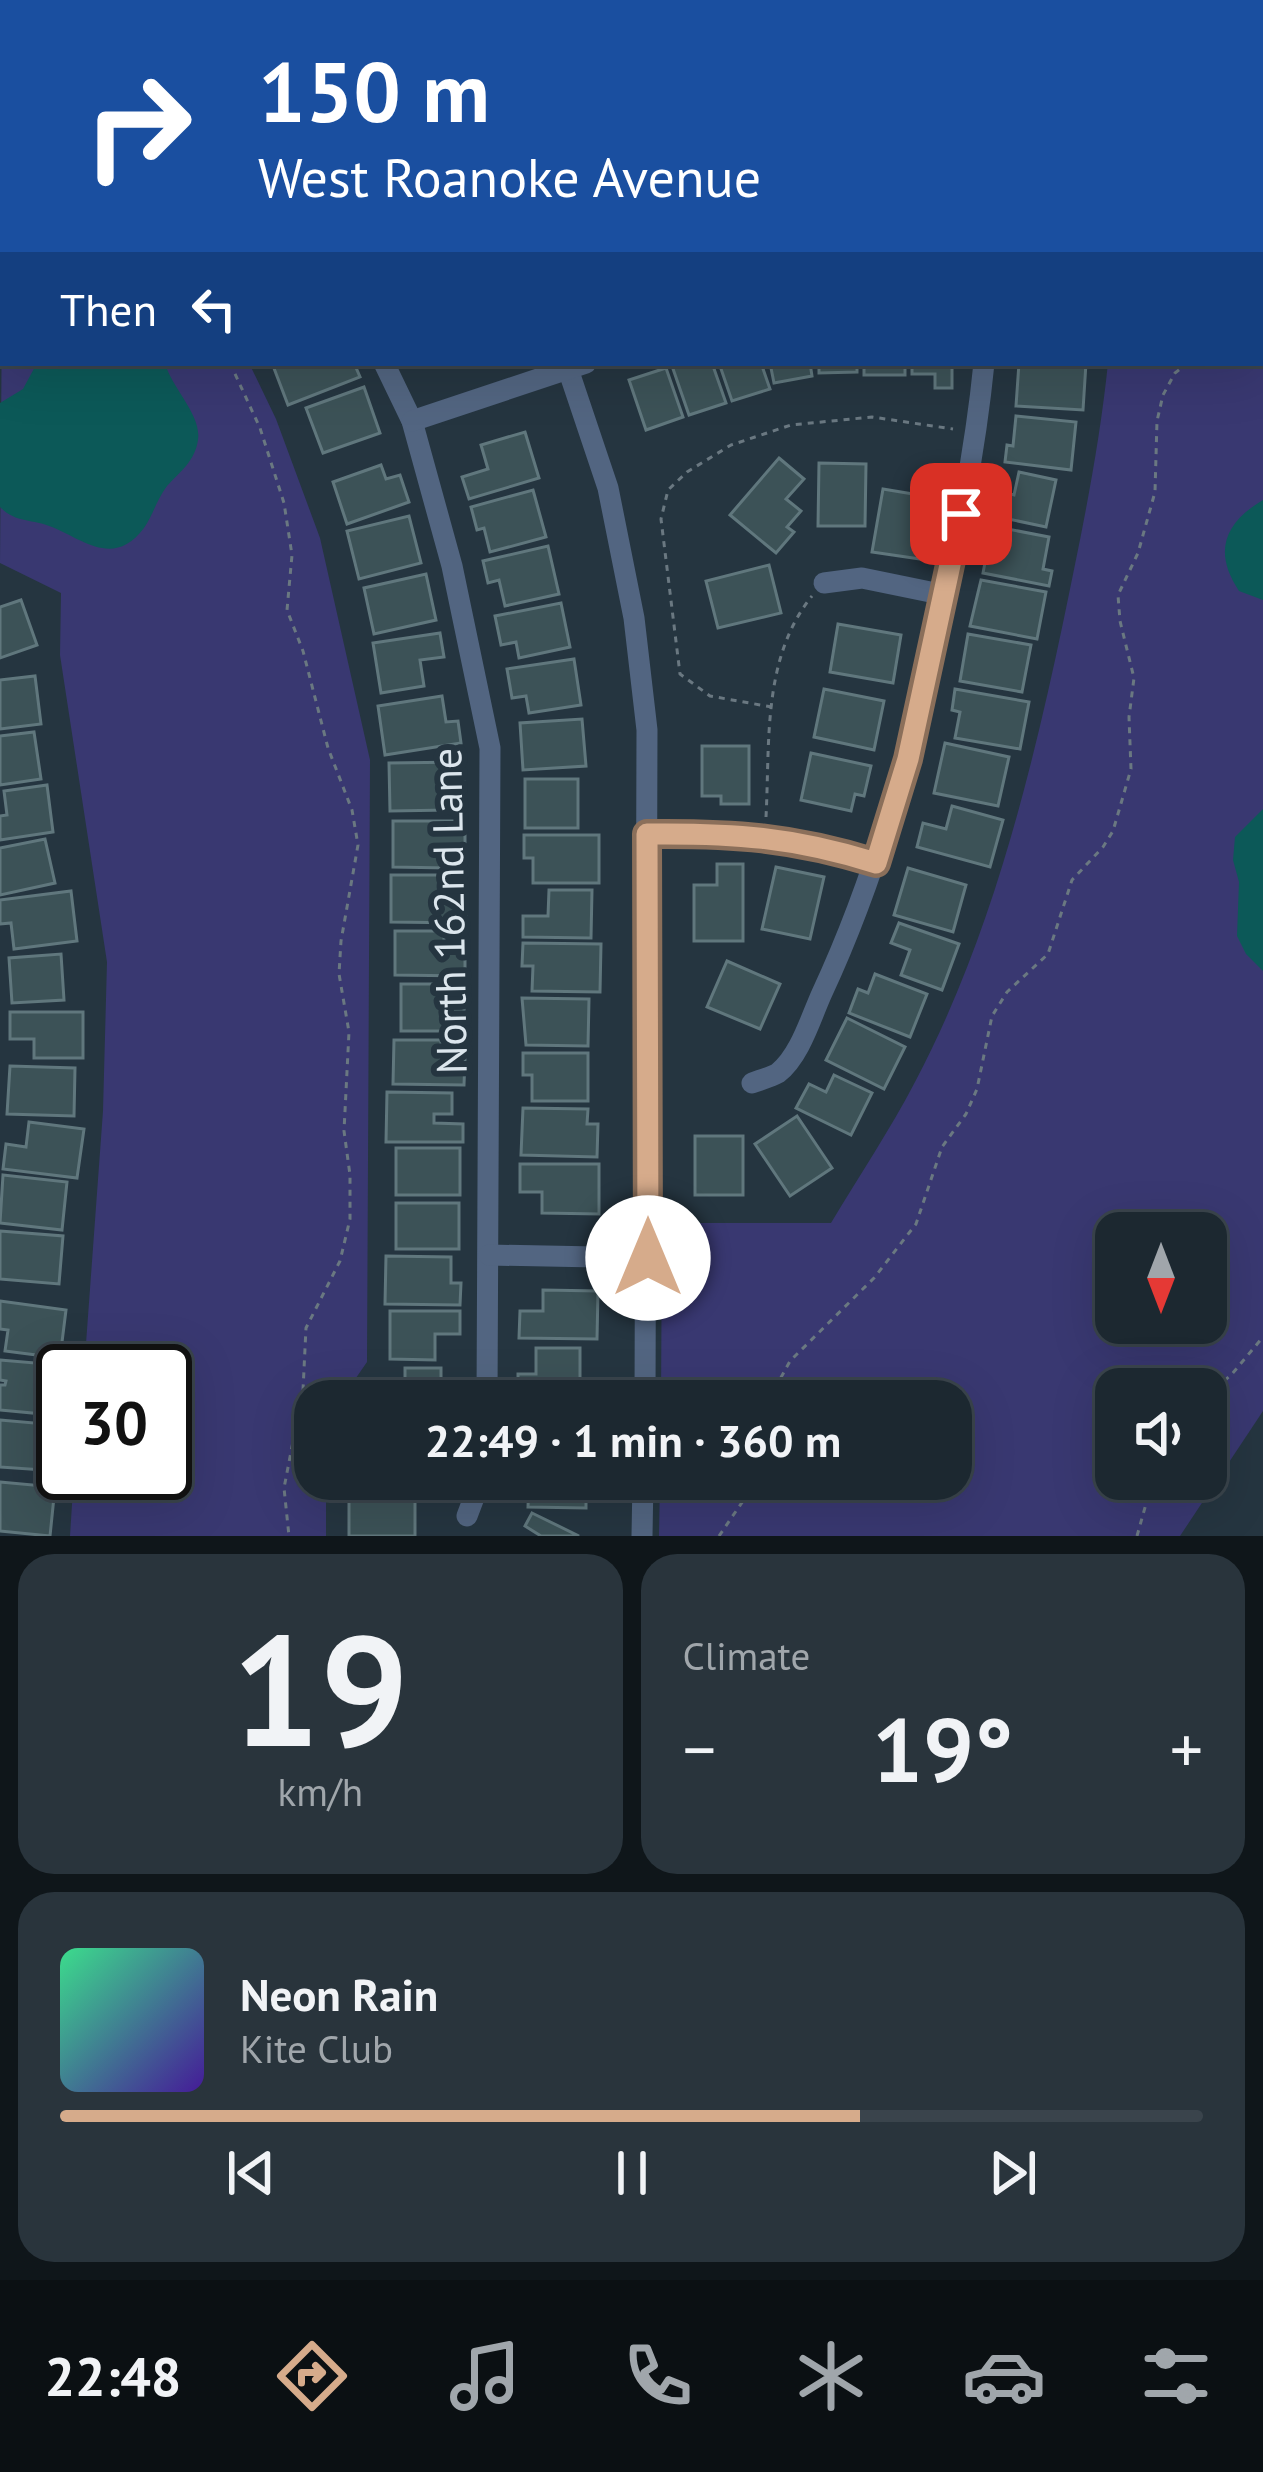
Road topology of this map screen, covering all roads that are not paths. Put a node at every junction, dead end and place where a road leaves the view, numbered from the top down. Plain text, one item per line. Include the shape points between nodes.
1 (385, 366) edge
2 (571, 366) edge
3 (574, 366) edge
4 (984, 366) edge
5 (412, 422) junction
6 (824, 583) road end
7 (945, 595) junction
8 (647, 834) junction
9 (876, 863) junction
10 (752, 1083) dead end
11 (489, 1256) junction
12 (648, 1258) junction
13 (487, 1380) edge
14 (645, 1380) edge
15 (472, 1500) edge
16 (643, 1500) edge
17 (466, 1516) dead end
18 (642, 1536) edge

1 - 5 street, North 162nd Lane
2 - 5 street
3 - 8 street via 634,618 647,730
4 - 7 street
5 - 11 street, North 162nd Lane via 490,748
6 - 7 street via 862,578
7 - 9 street
8 - 9 street via 764,836
8 - 12 street
9 - 10 street via 799,1044 779,1072
11 - 12 street
11 - 13 street, North 162nd Lane
12 - 14 street
15 - 17 street
16 - 18 street

